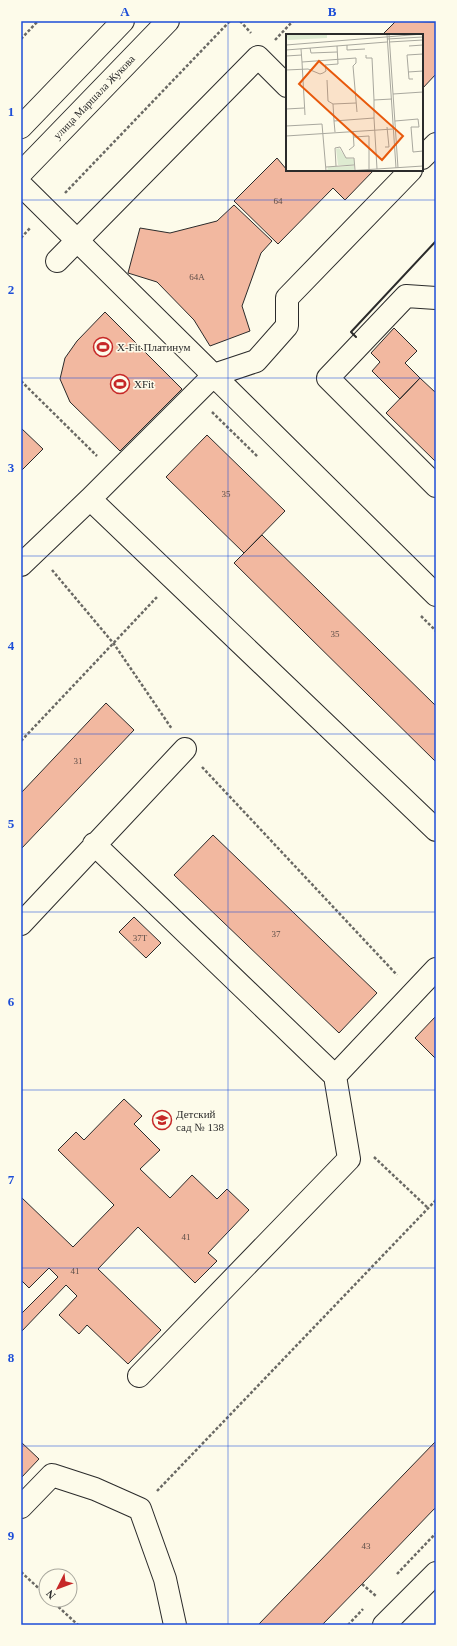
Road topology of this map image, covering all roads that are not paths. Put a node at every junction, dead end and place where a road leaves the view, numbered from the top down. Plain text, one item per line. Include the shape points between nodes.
1 (123, 21) edge
2 (168, 21) edge
3 (286, 85) edge
4 (21, 127) edge
5 (436, 144) edge
6 (423, 157) edge
7 (410, 171) edge
8 (21, 173) edge
9 (21, 185) edge
10 (76, 240) junction
11 (57, 261) dead end
12 (436, 298) edge
13 (214, 375) junction
14 (436, 486) edge
15 (90, 499) junction
16 (21, 565) edge
17 (435, 593) edge
18 (186, 749) road end
19 (436, 830) edge
20 (94, 844) junction
21 (21, 924) edge
22 (436, 969) edge
23 (335, 1076) junction
24 (139, 1376) dead end
25 (21, 1507) edge
26 (436, 1573) edge
27 (175, 1625) edge
28 (384, 1625) edge

1 - 4 street
2 - 8 street, улица Маршала Жукова
3 - 10 street via 258,57
5 - 6 street
7 - 13 street via 288,298 287,326 256,361
9 - 10 street
10 - 11 street
10 - 13 street
12 - 14 street via 406,296 328,378
13 - 15 street
13 - 17 street
15 - 16 street
15 - 19 street
18 - 20 street
20 - 21 street
20 - 23 street
22 - 23 street
23 - 24 street via 349,1159
25 - 27 street via 52,1475 95,1489 140,1509 165,1579
26 - 28 street

